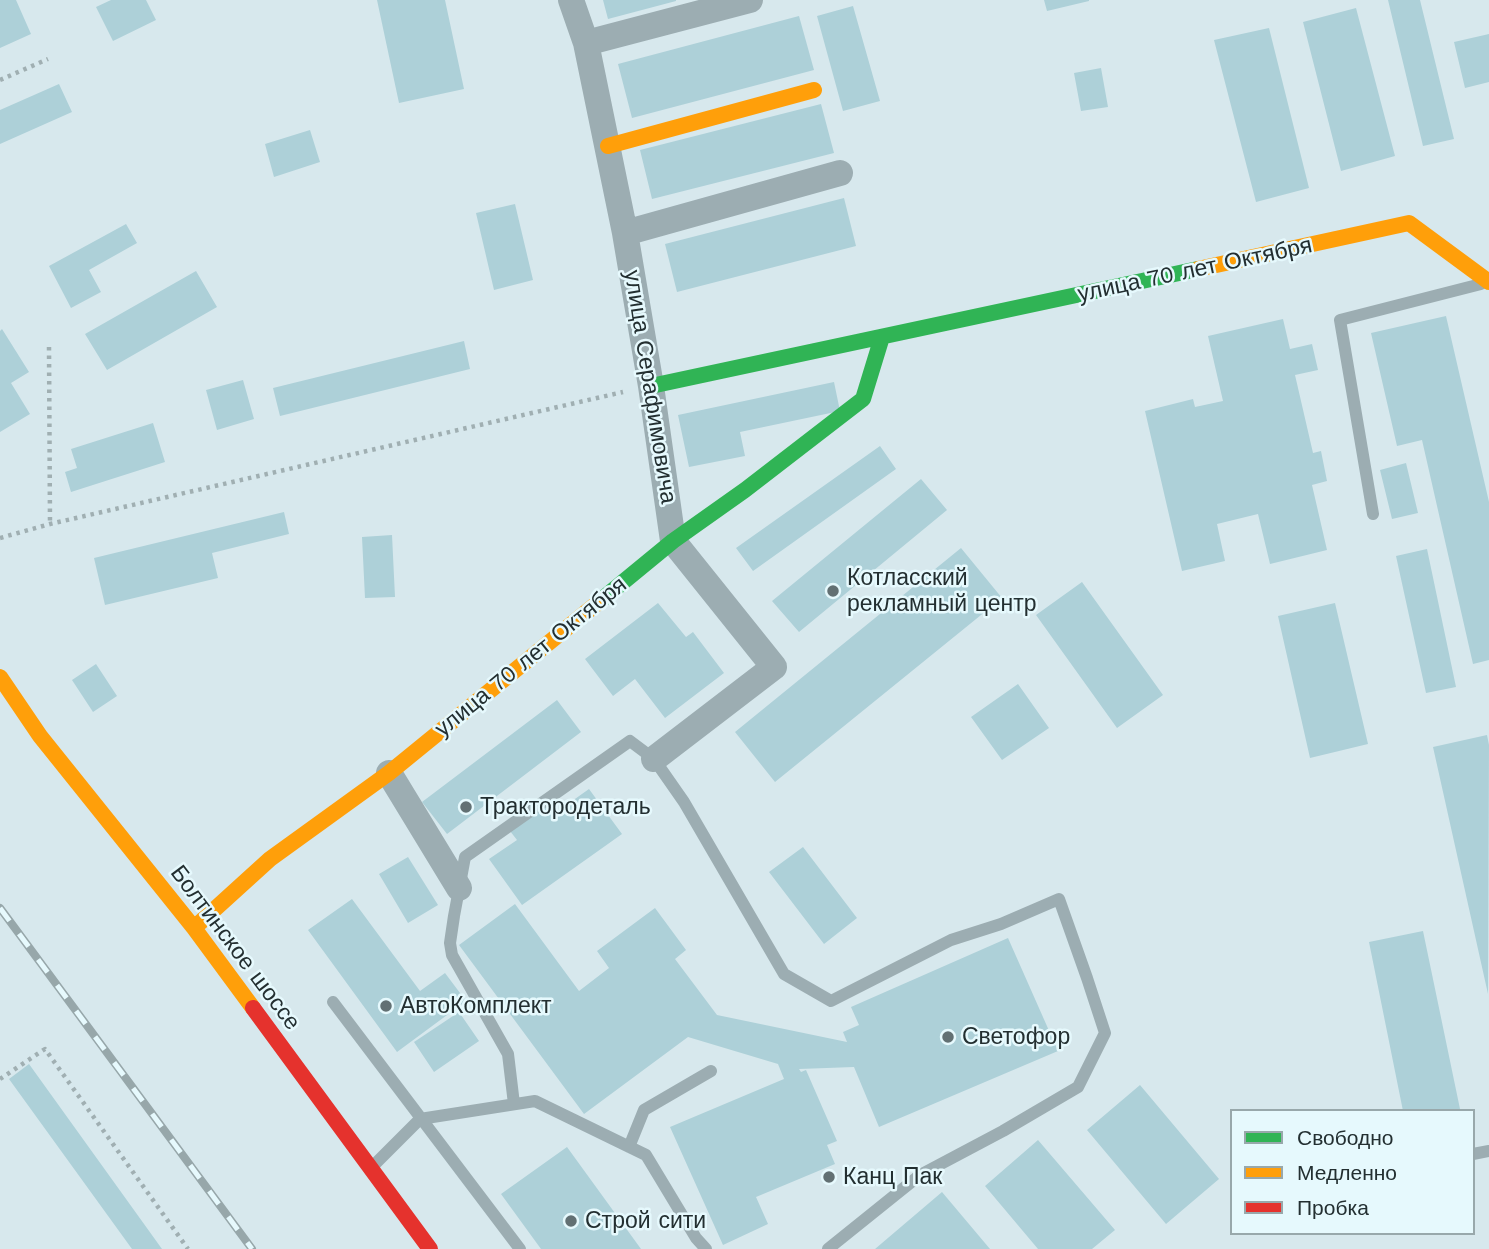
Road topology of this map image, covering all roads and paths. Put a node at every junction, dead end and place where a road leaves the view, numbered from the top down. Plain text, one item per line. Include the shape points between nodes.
1 (571, 0) edge
2 (750, 0) edge
3 (586, 43) junction
4 (48, 59) dead end
5 (0, 80) edge
6 (814, 90) dead end
7 (608, 146) junction
8 (839, 173) dead end
9 (625, 233) junction
10 (1489, 284) edge
11 (882, 337) junction
12 (49, 347) dead end
13 (652, 386) junction
14 (1373, 514) dead end
15 (50, 524) junction
16 (0, 538) edge
17 (673, 541) junction
18 (0, 677) edge
19 (654, 759) junction
20 (390, 773) junction
21 (459, 888) junction
22 (194, 928) junction
23 (333, 1002) dead end
24 (710, 1071) dead end
25 (0, 1079) edge
26 (514, 1104) junction
27 (420, 1118) junction
28 (629, 1147) junction
29 (371, 1168) junction
30 (188, 1249) edge
31 (430, 1249) edge
32 (520, 1249) edge
33 (706, 1249) edge
34 (828, 1249) edge

1 - 3 street, улица Серафимовича
2 - 3 street
3 - 7 street, улица Серафимовича
4 - 5 path
6 - 7 street
7 - 9 street, улица Серафимовича
8 - 9 street
9 - 13 street, улица Серафимовича
10 - 11 street, улица 70 лет Октября via 1409,223
10 - 14 lane via 1340,320
11 - 13 street, улица 70 лет Октября
11 - 17 street, улица 70 лет Октября via 863,400
12 - 15 path
13 - 15 path
13 - 17 street, улица Серафимовича
15 - 16 path
17 - 19 street via 774,667
17 - 20 street, улица 70 лет Октября
18 - 22 street, Болтинское шоссе via 40,736
19 - 21 lane via 630,741 465,857
19 - 34 lane via 784,974 831,1001 951,940 1059,899 1105,1033 1077,1087 920,1175
20 - 21 street
20 - 22 street, улица 70 лет Октября via 270,859
21 - 26 lane via 452,955 508,1054
22 - 29 street, Болтинское шоссе
23 - 27 lane
24 - 28 lane via 644,1110
25 - 30 path via 45,1049
26 - 27 lane
26 - 28 lane via 535,1101
27 - 29 lane
27 - 32 lane
28 - 33 lane via 646,1155
29 - 31 street, Болтинское шоссе

